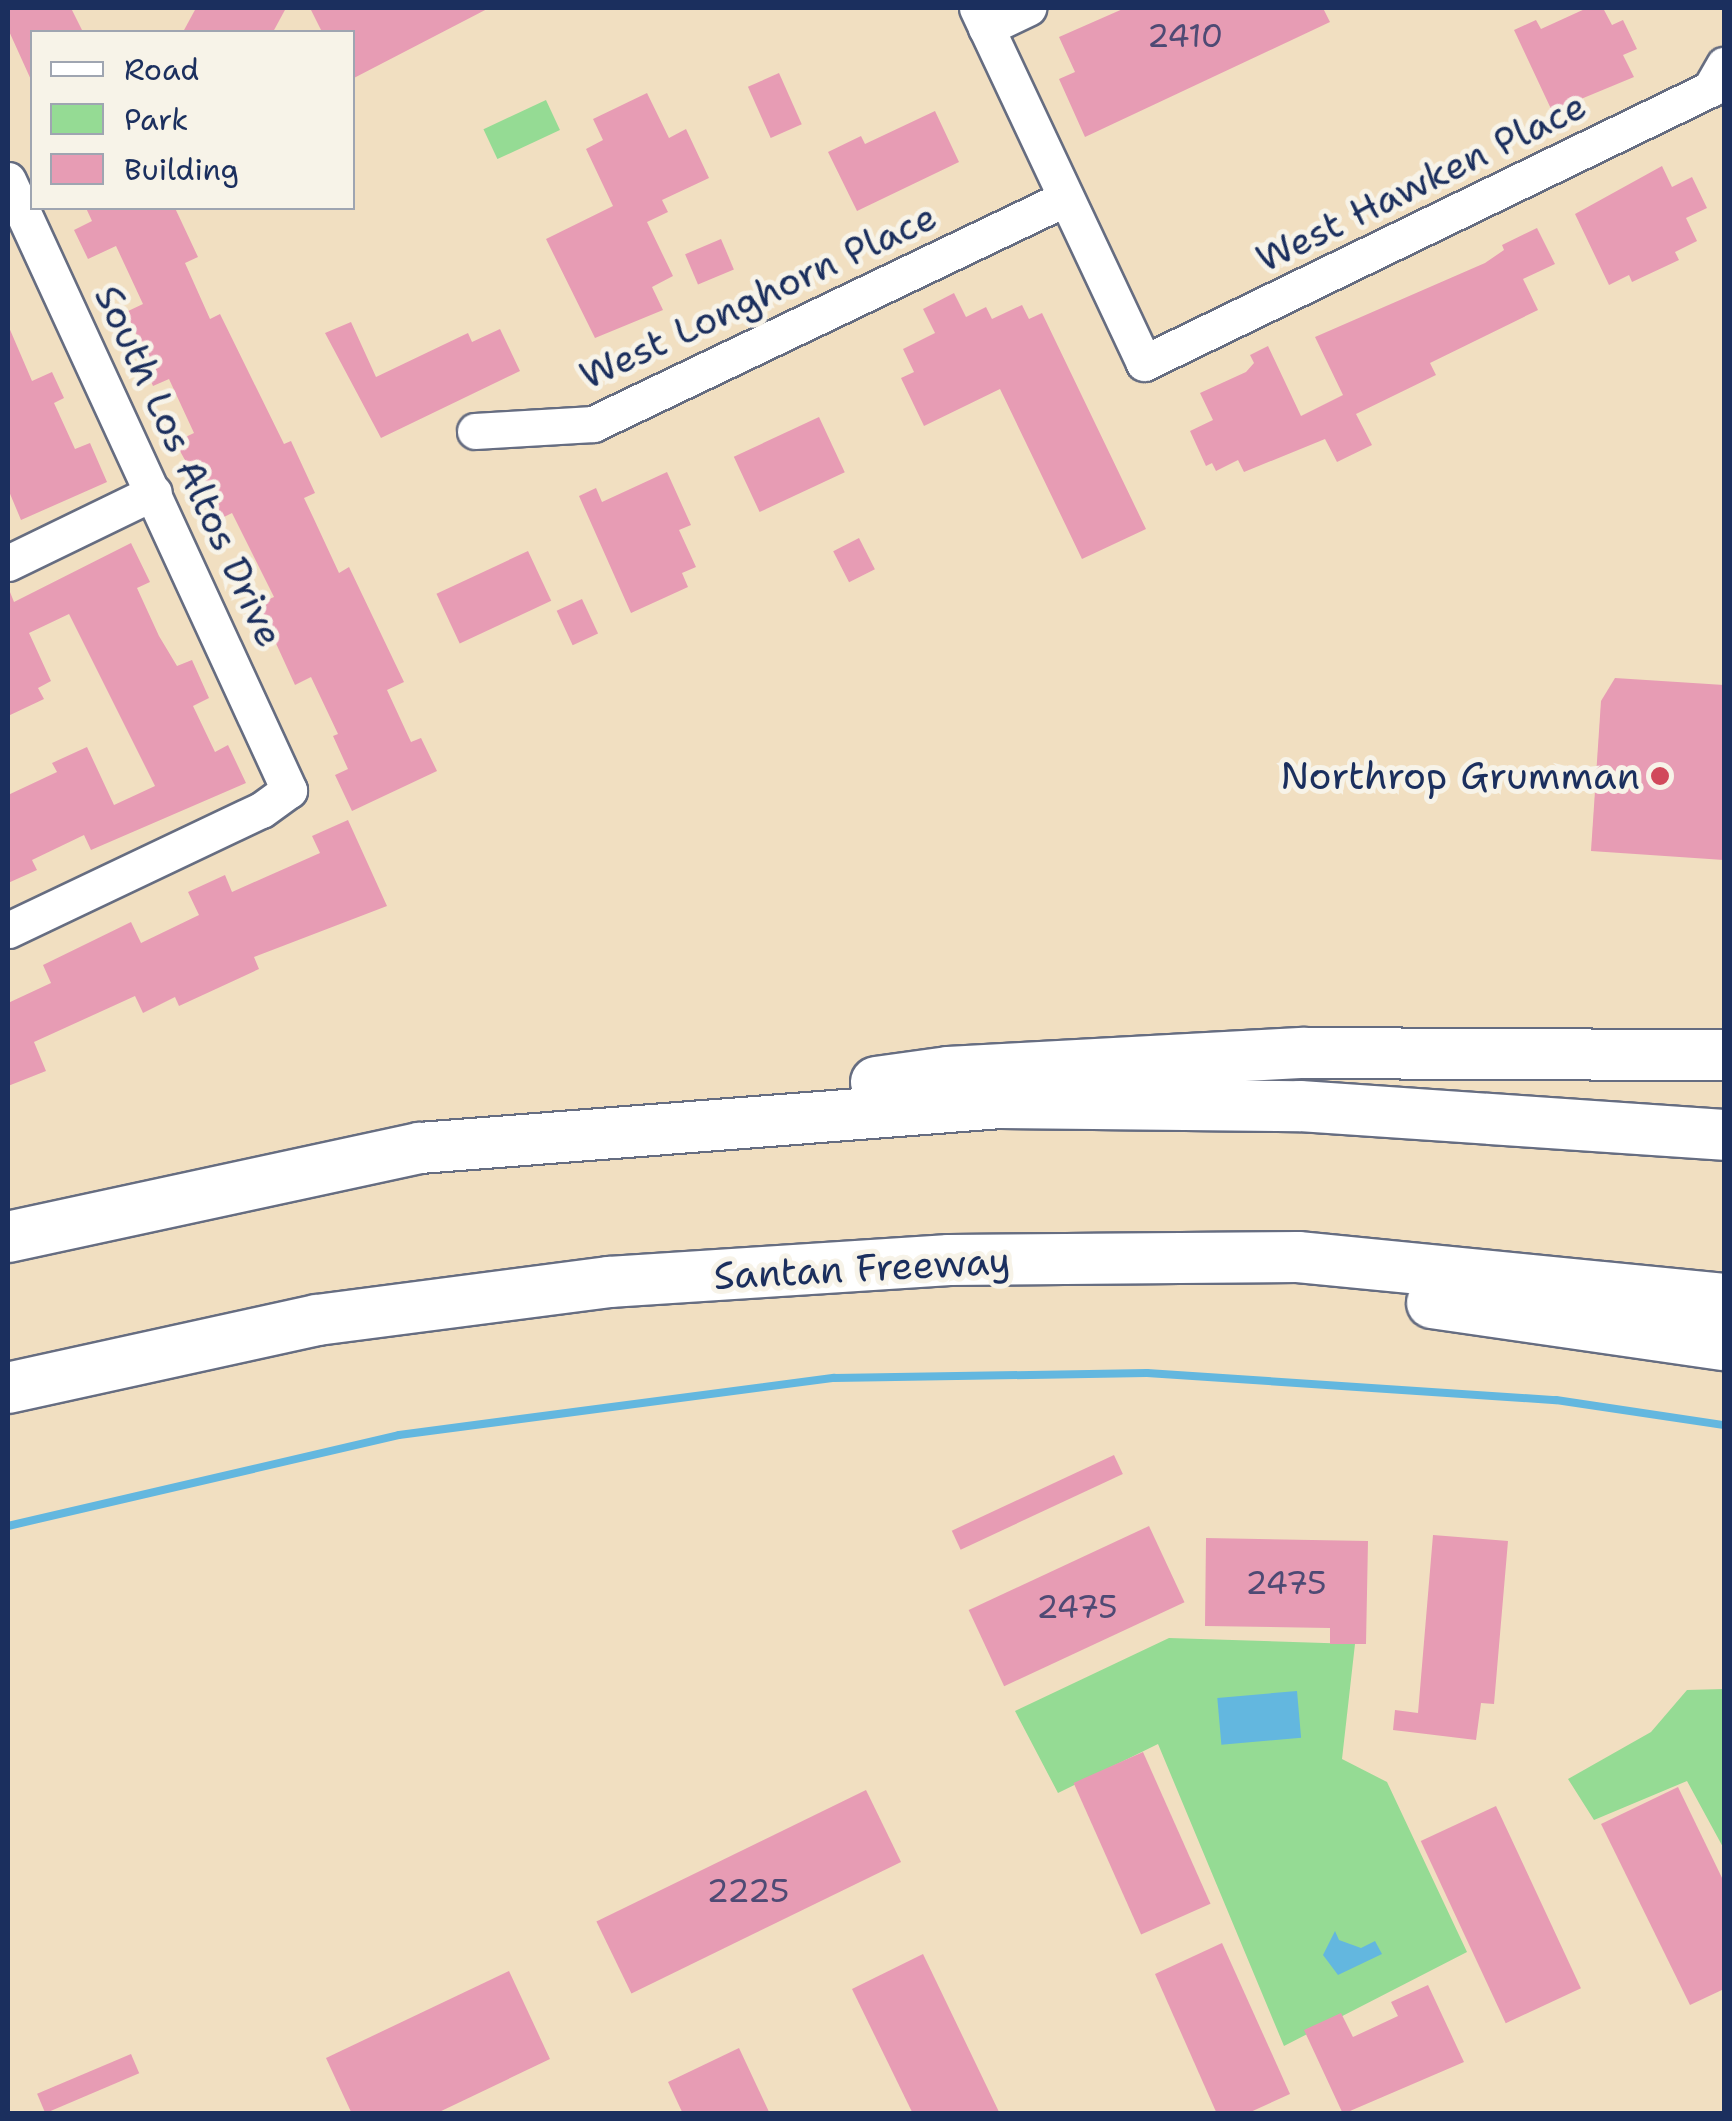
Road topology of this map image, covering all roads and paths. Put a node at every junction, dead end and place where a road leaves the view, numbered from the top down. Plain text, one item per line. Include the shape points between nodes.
1 (1028, 8) edge
2 (982, 18) edge
3 (1724, 65) edge
4 (9, 188) edge
5 (1066, 198) junction
6 (475, 432) dead end
7 (154, 492) junction
8 (8, 562) edge
9 (8, 930) edge
10 (1724, 1055) edge
11 (1724, 1136) edge
12 (420, 1148) junction
13 (8, 1237) edge
14 (950, 1260) junction
15 (1724, 1299) edge
16 (1724, 1345) edge
17 (8, 1388) edge

1 - 2 street
2 - 5 street
3 - 5 street, West Hawken Place via 1710,89 1144,363
4 - 7 street, South Los Altos Drive
5 - 6 street, West Longhorn Place via 593,424
7 - 8 street
7 - 9 street, South Los Altos Drive via 290,790 261,810
10 - 12 highway via 1304,1052 948,1072
11 - 12 highway via 1300,1106 1001,1103
12 - 13 highway
14 - 15 highway, Santan Freeway via 1298,1258
14 - 16 highway via 1361,1294
14 - 17 highway, Santan Freeway via 609,1282 337,1317

